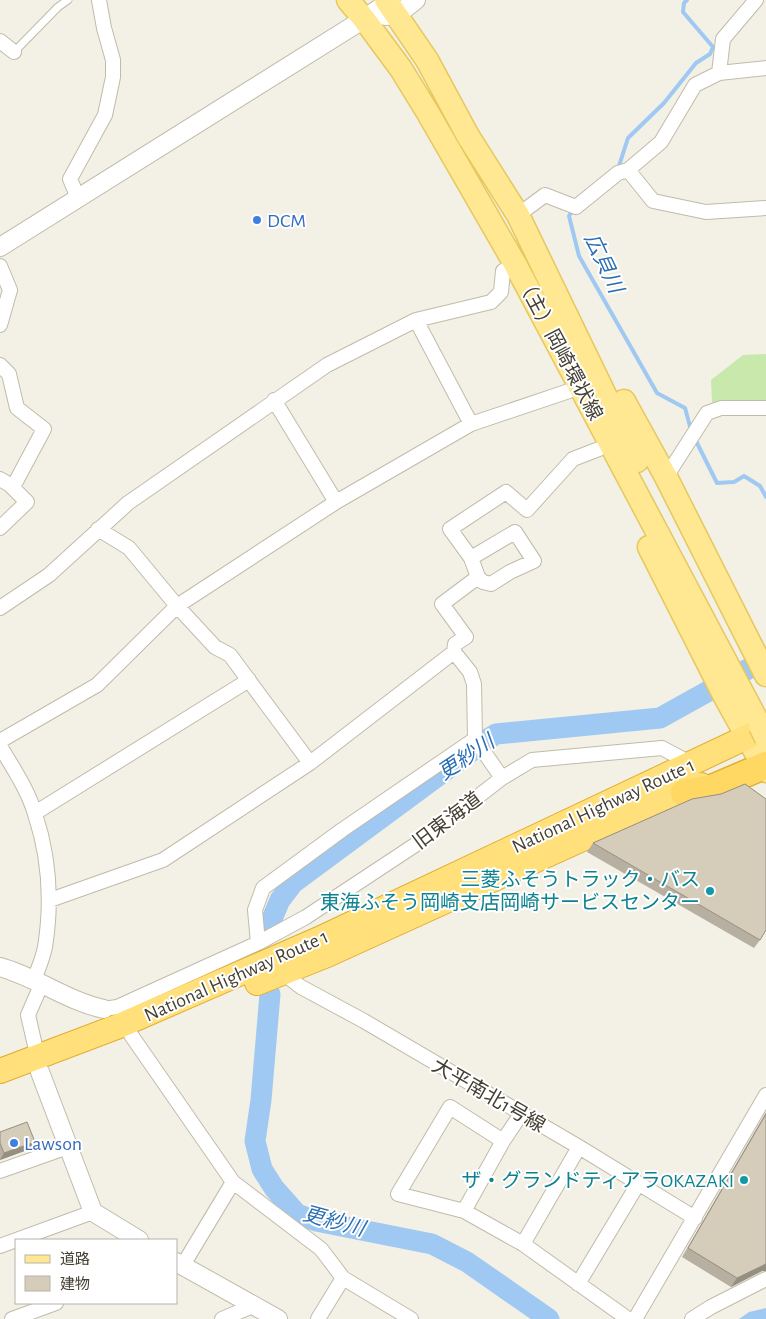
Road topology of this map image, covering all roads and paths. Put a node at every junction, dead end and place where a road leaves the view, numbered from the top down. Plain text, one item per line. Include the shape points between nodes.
1 (68, 0) edge
2 (98, 0) edge
3 (348, 0) edge
4 (416, 0) edge
5 (755, 0) edge
6 (390, 4) edge
7 (364, 19) junction
8 (0, 41) edge
9 (14, 52) joint
10 (766, 68) edge
11 (719, 73) junction
12 (628, 170) junction
13 (78, 198) junction
14 (766, 209) edge
15 (518, 216) junction
16 (0, 247) edge
17 (515, 264) junction
18 (0, 266) edge
19 (416, 320) junction
20 (0, 325) edge
21 (0, 365) edge
22 (569, 391) junction
23 (274, 400) junction
24 (766, 408) edge
25 (471, 424) junction
26 (599, 449) junction
27 (666, 477) junction
28 (638, 478) junction
29 (0, 479) edge
30 (12, 487) junction
31 (336, 502) junction
32 (0, 528) edge
33 (98, 529) junction
34 (471, 558) junction
35 (478, 577) junction
36 (177, 606) junction
37 (0, 608) edge
38 (454, 652) junction
39 (766, 674) edge
40 (249, 680) junction
41 (475, 739) junction
42 (0, 741) edge
43 (762, 742) edge
44 (0, 746) edge
45 (310, 763) junction
46 (690, 763) junction
47 (502, 778) junction
48 (684, 793) joint
49 (35, 813) junction
50 (50, 900) junction
51 (306, 917) junction
52 (258, 943) junction
53 (323, 947) junction
54 (0, 967) edge
55 (283, 973) junction
56 (38, 982) junction
57 (104, 1009) joint
58 (131, 1035) junction
59 (39, 1064) junction
60 (0, 1071) edge
61 (0, 1086) edge
62 (766, 1095) edge
63 (521, 1114) junction
64 (503, 1141) junction
65 (68, 1147) junction
66 (579, 1148) junction
67 (0, 1171) edge
68 (233, 1182) junction
69 (638, 1184) junction
70 (464, 1210) junction
71 (93, 1212) junction
72 (695, 1218) junction
73 (19, 1239) edge
74 (137, 1239) edge
75 (15, 1241) edge
76 (523, 1244) junction
77 (0, 1246) edge
78 (180, 1263) edge
79 (343, 1278) junction
80 (766, 1279) edge
81 (578, 1284) junction
82 (53, 1304) edge
83 (255, 1306) junction
84 (12, 1319) edge
85 (222, 1319) edge
86 (278, 1319) edge
87 (318, 1319) edge
88 (412, 1319) edge
89 (628, 1319) edge
90 (635, 1319) edge
91 (692, 1319) edge

1 - 9 lane
2 - 13 street via 113,60 113,77 105,114 70,180
3 - 7 main road, （主）岡崎環状線
4 - 6 street
5 - 11 street via 723,39
6 - 7 street
6 - 15 main road, （主）岡崎環状線
7 - 13 street
7 - 17 main road, （主）岡崎環状線 via 424,105
8 - 9 street
10 - 11 street
11 - 12 street via 695,85 661,142
12 - 14 street via 653,201 706,212
12 - 15 street via 618,173 576,207 545,195
13 - 16 street
15 - 27 main road
15 - 28 main road, （主）岡崎環状線
17 - 19 street via 503,271 501,292 491,302
17 - 22 main road
17 - 28 main road, （主）岡崎環状線
18 - 20 street via 10,290
19 - 23 street via 327,364
19 - 25 street
21 - 30 street via 9,374 17,408 44,429
22 - 25 street
22 - 26 main road
23 - 31 street
23 - 33 street via 128,503
24 - 27 street via 721,408 707,413
25 - 31 street
26 - 34 street via 573,459 527,510 506,492 450,529
26 - 43 main road via 725,697
27 - 39 main road
28 - 43 main road, （主）岡崎環状線
29 - 30 street
30 - 32 street via 27,502
31 - 36 street
33 - 36 street via 129,548
33 - 37 street via 49,575
34 - 35 street
34 - 35 street via 515,532 534,561 490,584
35 - 38 street via 442,604 466,638 455,644
36 - 40 street via 215,647 230,656
36 - 42 street via 98,685
38 - 41 street via 470,672 474,684
38 - 45 street
40 - 45 street
40 - 49 street
41 - 47 street
41 - 52 street via 263,888 255,910
43 - 46 highway, National Highway Route 1
43 - 48 highway via 712,788
44 - 49 street
45 - 50 street via 163,860
46 - 47 street, 旧東海道 via 662,748 532,760
46 - 53 highway, National Highway Route 1
47 - 51 street, 旧東海道 via 415,845
48 - 53 highway, National Highway Route 1
49 - 50 street via 43,842
50 - 56 street
51 - 52 street, 旧東海道
51 - 53 street
52 - 57 street, 旧東海道 via 118,1007
53 - 55 highway, National Highway Route 1
53 - 59 highway, National Highway Route 1 via 119,1026
54 - 56 street, 旧東海道
55 - 58 highway, National Highway Route 1
55 - 63 street, 大平南北1号線 via 301,987
56 - 57 street, 旧東海道
56 - 59 street via 28,1015
58 - 59 highway, National Highway Route 1
58 - 68 street
59 - 60 highway, National Highway Route 1
59 - 61 highway, National Highway Route 1
59 - 65 street
62 - 72 street
63 - 64 street
63 - 66 street, 大平南北1号線
64 - 70 street
64 - 70 street via 450,1107 398,1194
65 - 67 street
65 - 71 street
66 - 69 street, 大平南北1号線
66 - 76 street
68 - 78 street
68 - 79 street via 321,1249
69 - 72 street, 大平南北1号線
69 - 81 street
70 - 76 street
71 - 73 street
71 - 74 street
72 - 90 street
75 - 77 street
76 - 81 street
78 - 83 street
79 - 87 street
79 - 88 street
80 - 91 street
81 - 89 street
82 - 84 street
83 - 85 street
83 - 86 street

